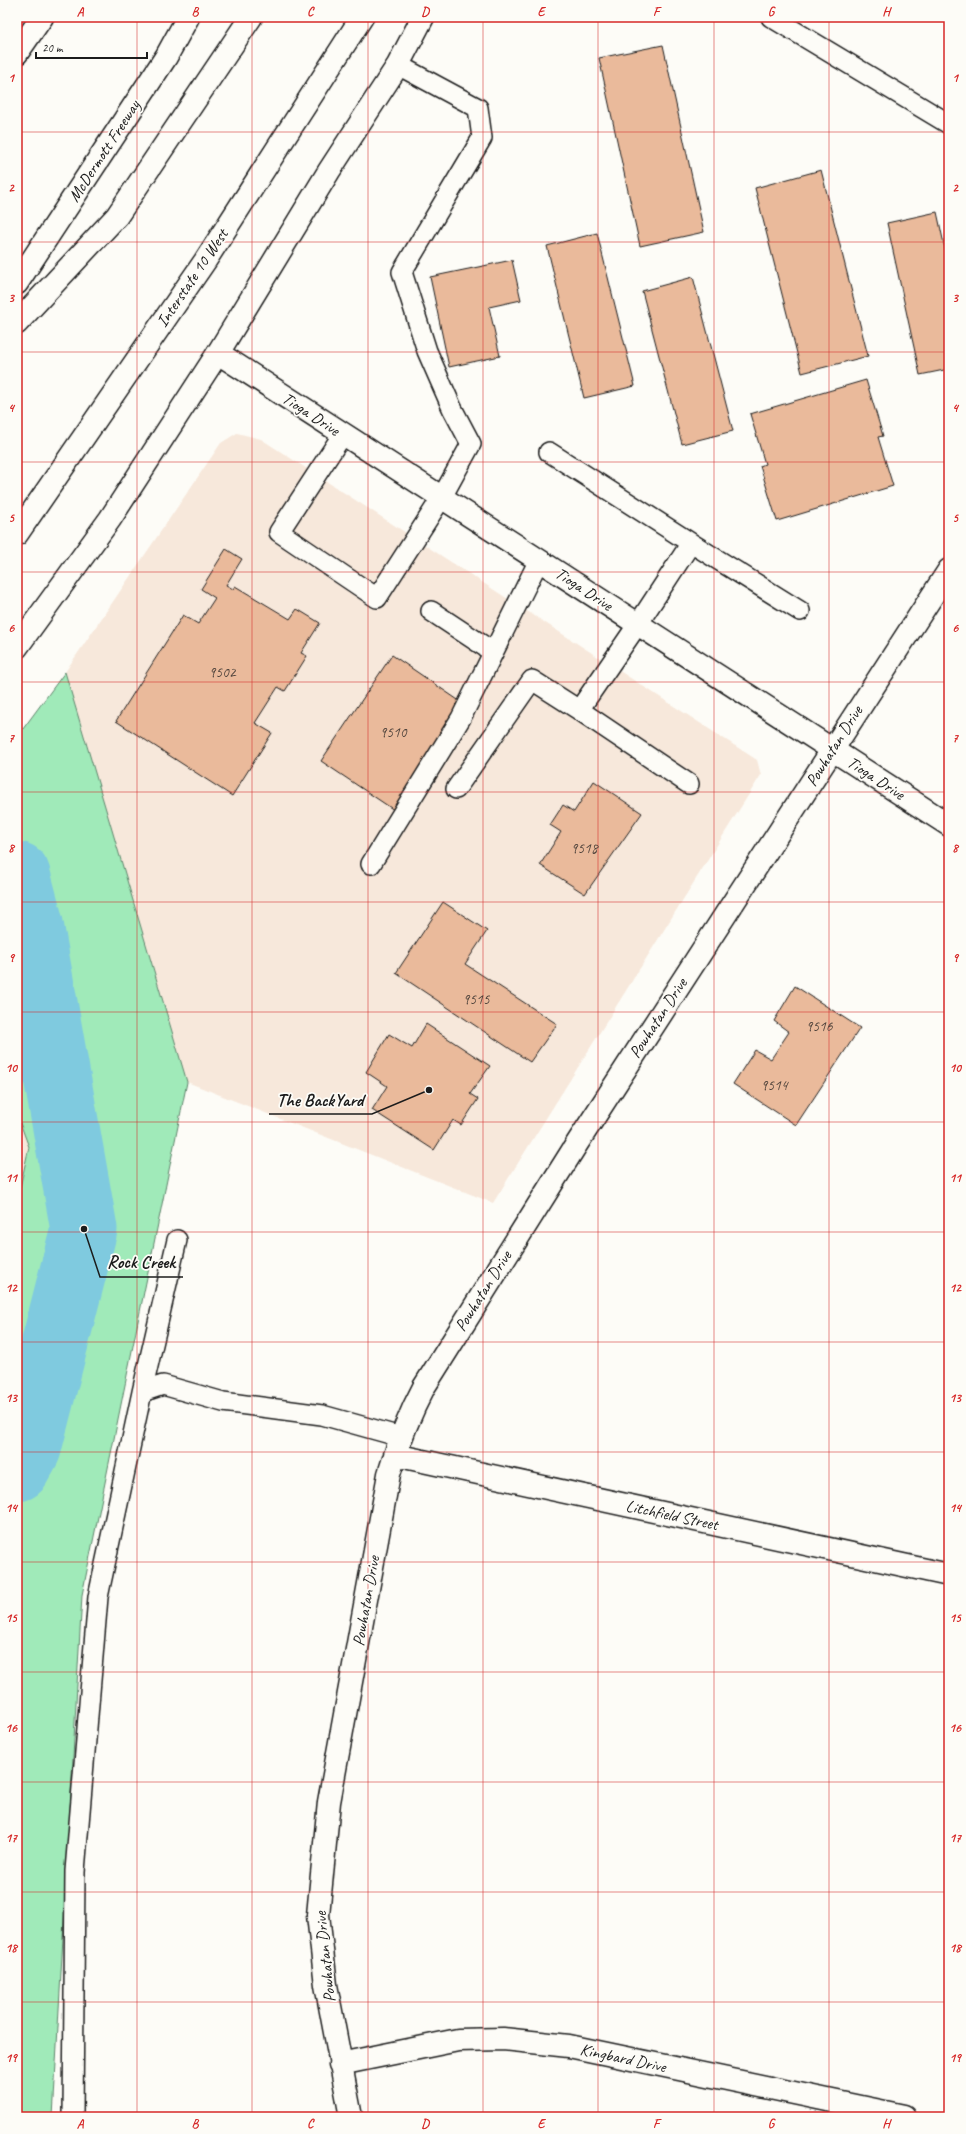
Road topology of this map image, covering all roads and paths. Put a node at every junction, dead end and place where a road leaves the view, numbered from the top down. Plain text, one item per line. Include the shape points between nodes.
1 (42, 17) edge
2 (188, 17) edge
3 (251, 17) edge
4 (362, 17) edge
5 (423, 17) edge
6 (771, 17) edge
7 (17, 53) edge
8 (398, 64) junction
9 (949, 124) edge
10 (17, 283) edge
11 (17, 323) edge
12 (218, 353) junction
13 (343, 434) junction
14 (548, 452) dead end
15 (442, 497) junction
16 (17, 534) edge
17 (691, 543) junction
18 (539, 560) junction
19 (949, 570) edge
20 (431, 611) dead end
21 (800, 611) dead end
22 (638, 624) junction
23 (17, 647) edge
24 (493, 652) junction
25 (579, 710) junction
26 (832, 750) junction
27 (689, 784) dead end
28 (456, 790) dead end
29 (949, 825) edge
30 (371, 864) dead end
31 (177, 1240) dead end
32 (142, 1392) junction
33 (398, 1446) junction
34 (949, 1575) edge
35 (340, 2064) junction
36 (904, 2116) edge
37 (73, 2117) edge
38 (351, 2117) edge

1 - 7 main road
2 - 10 main road, McDermott Freeway via 166,57
3 - 11 main road via 117,216
4 - 16 main road, Interstate 10 West via 205,260
5 - 8 main road
6 - 9 lane
8 - 12 main road via 329,170
8 - 15 lane via 478,108 482,138 402,272 427,351 471,444
12 - 13 main road, Tioga Drive
12 - 23 main road via 110,519
13 - 15 main road, Tioga Drive
13 - 15 lane via 279,532 377,598
14 - 17 lane
15 - 18 main road, Tioga Drive
17 - 21 lane
17 - 22 lane
18 - 22 main road, Tioga Drive
18 - 24 lane
19 - 26 main road, Powhatan Drive
20 - 24 lane
22 - 25 lane
22 - 26 main road, Tioga Drive
24 - 30 lane via 461,718
25 - 27 lane
25 - 28 lane via 532,680
26 - 29 main road, Tioga Drive
26 - 33 main road, Powhatan Drive via 451,1342 411,1411
31 - 32 lane
32 - 33 lane via 163,1385 224,1402 322,1415
32 - 37 lane via 98,1597 74,1871
33 - 34 main road, Litchfield Street
33 - 35 main road, Powhatan Drive via 389,1474 329,1802 318,1915 326,1985
35 - 36 main road, Kingbard Drive via 458,2040 503,2039 569,2046
35 - 38 main road, Powhatan Drive

